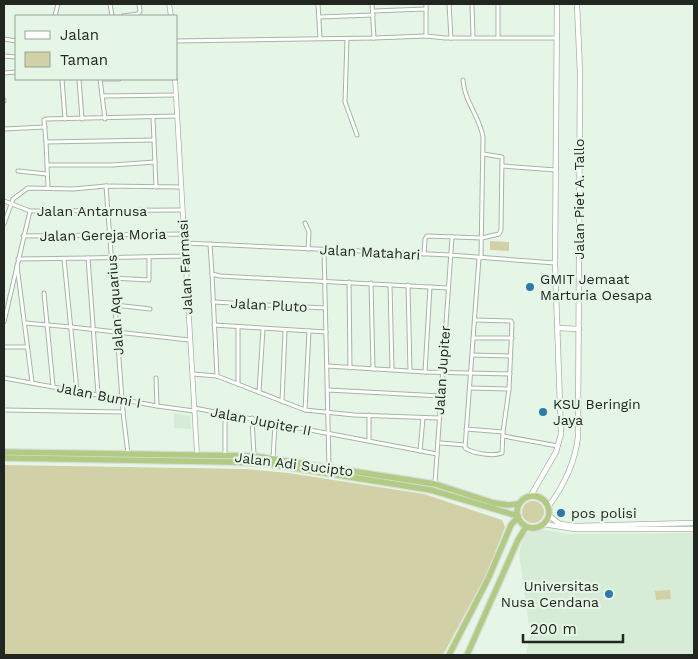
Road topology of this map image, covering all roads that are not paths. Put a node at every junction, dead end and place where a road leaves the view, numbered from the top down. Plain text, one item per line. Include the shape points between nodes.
1 (139, 4) edge
2 (318, 4) edge
3 (372, 4) edge
4 (404, 4) edge
5 (426, 4) edge
6 (450, 4) edge
7 (472, 4) edge
8 (498, 4) edge
9 (557, 4) edge
10 (577, 4) edge
11 (404, 9) junction
12 (426, 9) junction
13 (373, 13) junction
14 (130, 15) edge
15 (319, 17) junction
16 (426, 36) junction
17 (498, 37) junction
18 (320, 38) junction
19 (347, 38) junction
20 (374, 38) junction
21 (450, 38) junction
22 (473, 38) junction
23 (558, 38) junction
24 (178, 40) edge
25 (62, 80) edge
26 (79, 80) edge
27 (100, 80) edge
28 (175, 80) edge
29 (462, 80) dead end
30 (175, 95) junction
31 (102, 96) junction
32 (177, 116) junction
33 (104, 118) junction
34 (153, 118) junction
35 (65, 119) junction
36 (82, 119) junction
37 (45, 127) junction
38 (4, 129) edge
39 (358, 135) dead end
40 (154, 140) junction
41 (46, 142) junction
42 (483, 154) junction
43 (155, 162) junction
44 (47, 165) junction
45 (502, 166) junction
46 (556, 170) junction
47 (18, 171) dead end
48 (47, 174) junction
49 (106, 186) junction
50 (156, 187) junction
51 (181, 187) junction
52 (48, 188) junction
53 (4, 201) edge
54 (11, 204) junction
55 (109, 210) junction
56 (182, 210) junction
57 (30, 211) junction
58 (305, 223) dead end
59 (4, 224) edge
60 (110, 234) junction
61 (183, 234) junction
62 (23, 236) junction
63 (452, 237) junction
64 (482, 238) junction
65 (184, 243) junction
66 (210, 244) junction
67 (308, 249) junction
68 (324, 250) junction
69 (424, 254) junction
70 (184, 256) junction
71 (450, 256) junction
72 (88, 258) junction
73 (111, 258) junction
74 (149, 258) junction
75 (480, 258) junction
76 (18, 259) junction
77 (64, 259) junction
78 (555, 263) junction
79 (17, 266) junction
80 (212, 274) junction
81 (112, 278) junction
82 (324, 281) junction
83 (349, 282) junction
84 (372, 284) junction
85 (390, 284) junction
86 (408, 285) junction
87 (430, 287) junction
88 (448, 288) junction
89 (44, 293) dead end
90 (213, 302) junction
91 (115, 305) junction
92 (325, 308) junction
93 (150, 309) dead end
94 (475, 320) junction
95 (4, 322) edge
96 (25, 324) junction
97 (47, 325) junction
98 (214, 325) junction
99 (71, 327) junction
100 (238, 327) junction
101 (558, 328) junction
102 (93, 329) junction
103 (263, 329) junction
104 (579, 329) junction
105 (285, 331) junction
106 (309, 331) junction
107 (117, 332) junction
108 (326, 332) junction
109 (473, 338) junction
110 (512, 338) junction
111 (189, 340) junction
112 (4, 347) edge
113 (27, 347) junction
114 (472, 354) junction
115 (511, 356) junction
116 (327, 366) junction
117 (350, 368) junction
118 (373, 369) junction
119 (392, 370) junction
120 (410, 371) junction
121 (425, 372) junction
122 (442, 372) junction
123 (471, 373) junction
124 (193, 374) junction
125 (510, 374) junction
126 (216, 376) junction
127 (4, 378) edge
128 (156, 378) dead end
129 (32, 382) junction
130 (238, 384) junction
131 (53, 386) junction
132 (470, 388) junction
133 (509, 389) junction
134 (328, 390) junction
135 (77, 391) junction
136 (259, 392) junction
137 (98, 394) junction
138 (441, 396) junction
139 (122, 399) junction
140 (282, 401) junction
141 (157, 406) junction
142 (194, 409) junction
143 (4, 410) edge
144 (305, 410) junction
145 (123, 412) junction
146 (225, 413) junction
147 (328, 413) junction
148 (369, 415) junction
149 (252, 418) junction
150 (423, 418) junction
151 (439, 418) junction
152 (274, 423) junction
153 (466, 429) junction
154 (328, 434) junction
155 (503, 434) junction
156 (369, 441) junction
157 (441, 443) dead end
158 (465, 445) junction
159 (558, 446) junction
160 (420, 451) junction
161 (4, 452) edge
162 (128, 454) junction
163 (197, 454) junction
164 (437, 454) junction
165 (225, 455) junction
166 (40, 456) junction
167 (254, 456) junction
168 (4, 458) edge
169 (273, 459) junction
170 (329, 467) junction
171 (309, 468) junction
172 (435, 484) junction
173 (530, 496) junction
174 (519, 504) junction
175 (548, 507) junction
176 (548, 515) junction
177 (518, 517) junction
178 (543, 524) junction
179 (694, 524) edge
180 (526, 527) junction
181 (694, 528) edge
182 (449, 655) edge
183 (467, 655) edge

1 - 14 street via 138,14
2 - 15 street
3 - 13 street
4 - 11 street
5 - 12 street
6 - 21 street
7 - 22 street
8 - 17 street
9 - 23 main road, Jalan Piet A. Tallo
10 - 104 main road, Jalan Piet A. Tallo via 580,73
11 - 12 street
11 - 13 street
12 - 16 street
13 - 15 street
13 - 20 street
15 - 18 street
16 - 20 street
16 - 21 street
17 - 22 street
17 - 23 street
18 - 19 street
18 - 24 street
19 - 20 street
19 - 39 street via 345,102
21 - 22 street
23 - 46 main road, Jalan Piet A. Tallo
25 - 35 street
26 - 36 street
27 - 31 street
28 - 30 street, Jalan Farmasi
29 - 42 street via 482,133
30 - 31 street
30 - 32 street, Jalan Farmasi
31 - 33 street
32 - 34 street
32 - 51 street, Jalan Farmasi
33 - 34 street
33 - 36 street
34 - 40 street
35 - 36 street
35 - 37 street via 45,120
37 - 38 street
37 - 41 street
40 - 41 street
40 - 43 street
41 - 44 street
42 - 45 street via 501,156
42 - 64 street
43 - 44 street
43 - 50 street
44 - 48 street
45 - 46 street
45 - 64 street via 501,230 498,235
46 - 78 main road, Jalan Piet A. Tallo
47 - 48 street
48 - 52 street
49 - 50 street
49 - 52 street
49 - 55 street, Jalan Aquarius
50 - 51 street
51 - 56 street, Jalan Farmasi
52 - 54 street via 28,188
53 - 54 street, Jalan Antarnusa
54 - 57 street, Jalan Antarnusa
54 - 59 street
55 - 56 street, Jalan Antarnusa
55 - 57 street, Jalan Antarnusa
55 - 60 street, Jalan Aquarius
56 - 61 street, Jalan Farmasi
57 - 62 street
58 - 67 street
60 - 61 street, Jalan Gereja Moria
60 - 62 street, Jalan Gereja Moria
60 - 73 street, Jalan Aquarius
61 - 65 street, Jalan Farmasi
62 - 76 street
63 - 64 street
63 - 69 street via 426,236
63 - 71 street, Jalan Jupiter
64 - 75 street
65 - 66 street, Jalan Matahari
65 - 70 street, Jalan Farmasi
66 - 67 street, Jalan Matahari
66 - 80 street
67 - 68 street, Jalan Matahari
68 - 69 street, Jalan Matahari
68 - 82 street
69 - 71 street, Jalan Matahari
70 - 74 street
70 - 111 street, Jalan Farmasi
71 - 75 street, Jalan Matahari
71 - 88 street, Jalan Jupiter
72 - 73 street
72 - 77 street
72 - 102 street
73 - 74 street
73 - 81 street, Jalan Aquarius
74 - 81 street via 149,280
75 - 78 street, Jalan Matahari
75 - 94 street
76 - 77 street
76 - 79 street
77 - 99 street
78 - 101 main road, Jalan Piet A. Tallo
79 - 95 street
79 - 96 street
80 - 82 street
80 - 90 street
81 - 91 street, Jalan Aquarius
82 - 83 street
82 - 92 street
83 - 84 street
83 - 117 street
84 - 85 street
84 - 118 street
85 - 86 street
85 - 119 street
86 - 87 street
86 - 120 street
87 - 88 street
87 - 121 street
88 - 122 street, Jalan Jupiter
89 - 97 street
90 - 92 street, Jalan Pluto
90 - 98 street
91 - 93 street
91 - 107 street, Jalan Aquarius
92 - 108 street
94 - 109 street
94 - 110 street via 511,321
96 - 97 street
96 - 113 street
97 - 99 street
97 - 131 street
98 - 100 street
98 - 126 street
99 - 102 street
99 - 135 street
100 - 103 street
100 - 130 street
101 - 104 main road
101 - 159 main road, Jalan Piet A. Tallo via 561,424
102 - 107 street
102 - 137 street
103 - 105 street
103 - 136 street
104 - 175 main road, Jalan Piet A. Tallo via 577,446
105 - 106 street
105 - 140 street
106 - 108 street
106 - 144 street
107 - 111 street
107 - 139 street, Jalan Aquarius
108 - 116 street
109 - 110 street
109 - 114 street
110 - 115 street
111 - 124 street, Jalan Farmasi
112 - 113 street
113 - 129 street
114 - 115 street
114 - 123 street
115 - 125 street
116 - 117 street
116 - 134 street
117 - 118 street
118 - 119 street
119 - 120 street
120 - 121 street
121 - 122 street
122 - 123 street
122 - 138 street, Jalan Jupiter
123 - 125 street
123 - 132 street
124 - 126 street
124 - 142 street, Jalan Farmasi
125 - 133 street
126 - 130 street
127 - 129 street, Jalan Bumi I
128 - 141 street
129 - 131 street, Jalan Bumi I
130 - 136 street
131 - 135 street, Jalan Bumi I
132 - 133 street
132 - 153 street
133 - 155 street
134 - 138 street
134 - 147 street
135 - 137 street, Jalan Bumi I
136 - 140 street
137 - 139 street, Jalan Bumi I
138 - 151 street, Jalan Jupiter
139 - 141 street, Jalan Bumi I
139 - 145 street, Jalan Aquarius
140 - 144 street
141 - 142 street, Jalan Bumi I
142 - 146 street, Jalan Jupiter II
142 - 163 street, Jalan Farmasi
143 - 145 street
144 - 147 street
145 - 162 street, Jalan Aquarius
146 - 149 street, Jalan Jupiter II
146 - 165 street
147 - 148 street
147 - 154 street
148 - 150 street
148 - 156 street
149 - 152 street, Jalan Jupiter II
149 - 167 street
150 - 151 street
150 - 160 street
151 - 164 street, Jalan Jupiter
152 - 154 street, Jalan Jupiter II
152 - 169 street
153 - 155 street
153 - 158 street
154 - 156 street, Jalan Jupiter II
154 - 170 street
155 - 158 street via 500,454 468,450
155 - 159 street
156 - 160 street, Jalan Jupiter II
157 - 158 street
159 - 173 main road, Jalan Piet A. Tallo
160 - 164 street, Jalan Jupiter II
161 - 166 highway, Jalan Adi Sucipto
162 - 163 highway, Jalan Adi Sucipto
162 - 166 highway, Jalan Adi Sucipto
163 - 165 highway, Jalan Adi Sucipto
164 - 172 street, Jalan Jupiter
165 - 167 highway, Jalan Adi Sucipto
166 - 168 highway, Jalan Adi Sucipto
166 - 171 highway, Jalan Adi Sucipto
167 - 169 highway, Jalan Adi Sucipto
169 - 171 highway, Jalan Adi Sucipto
170 - 171 highway, Jalan Adi Sucipto
170 - 172 highway, Jalan Adi Sucipto
171 - 177 highway, Jalan Adi Sucipto via 431,490
172 - 174 highway, Jalan Adi Sucipto via 494,503
173 - 174 highway
173 - 175 highway via 541,498
174 - 177 highway
175 - 176 highway
176 - 178 highway
176 - 179 main road via 560,524 576,526
177 - 180 highway
177 - 182 highway via 511,525
178 - 180 highway
178 - 181 main road via 575,529
180 - 183 highway

